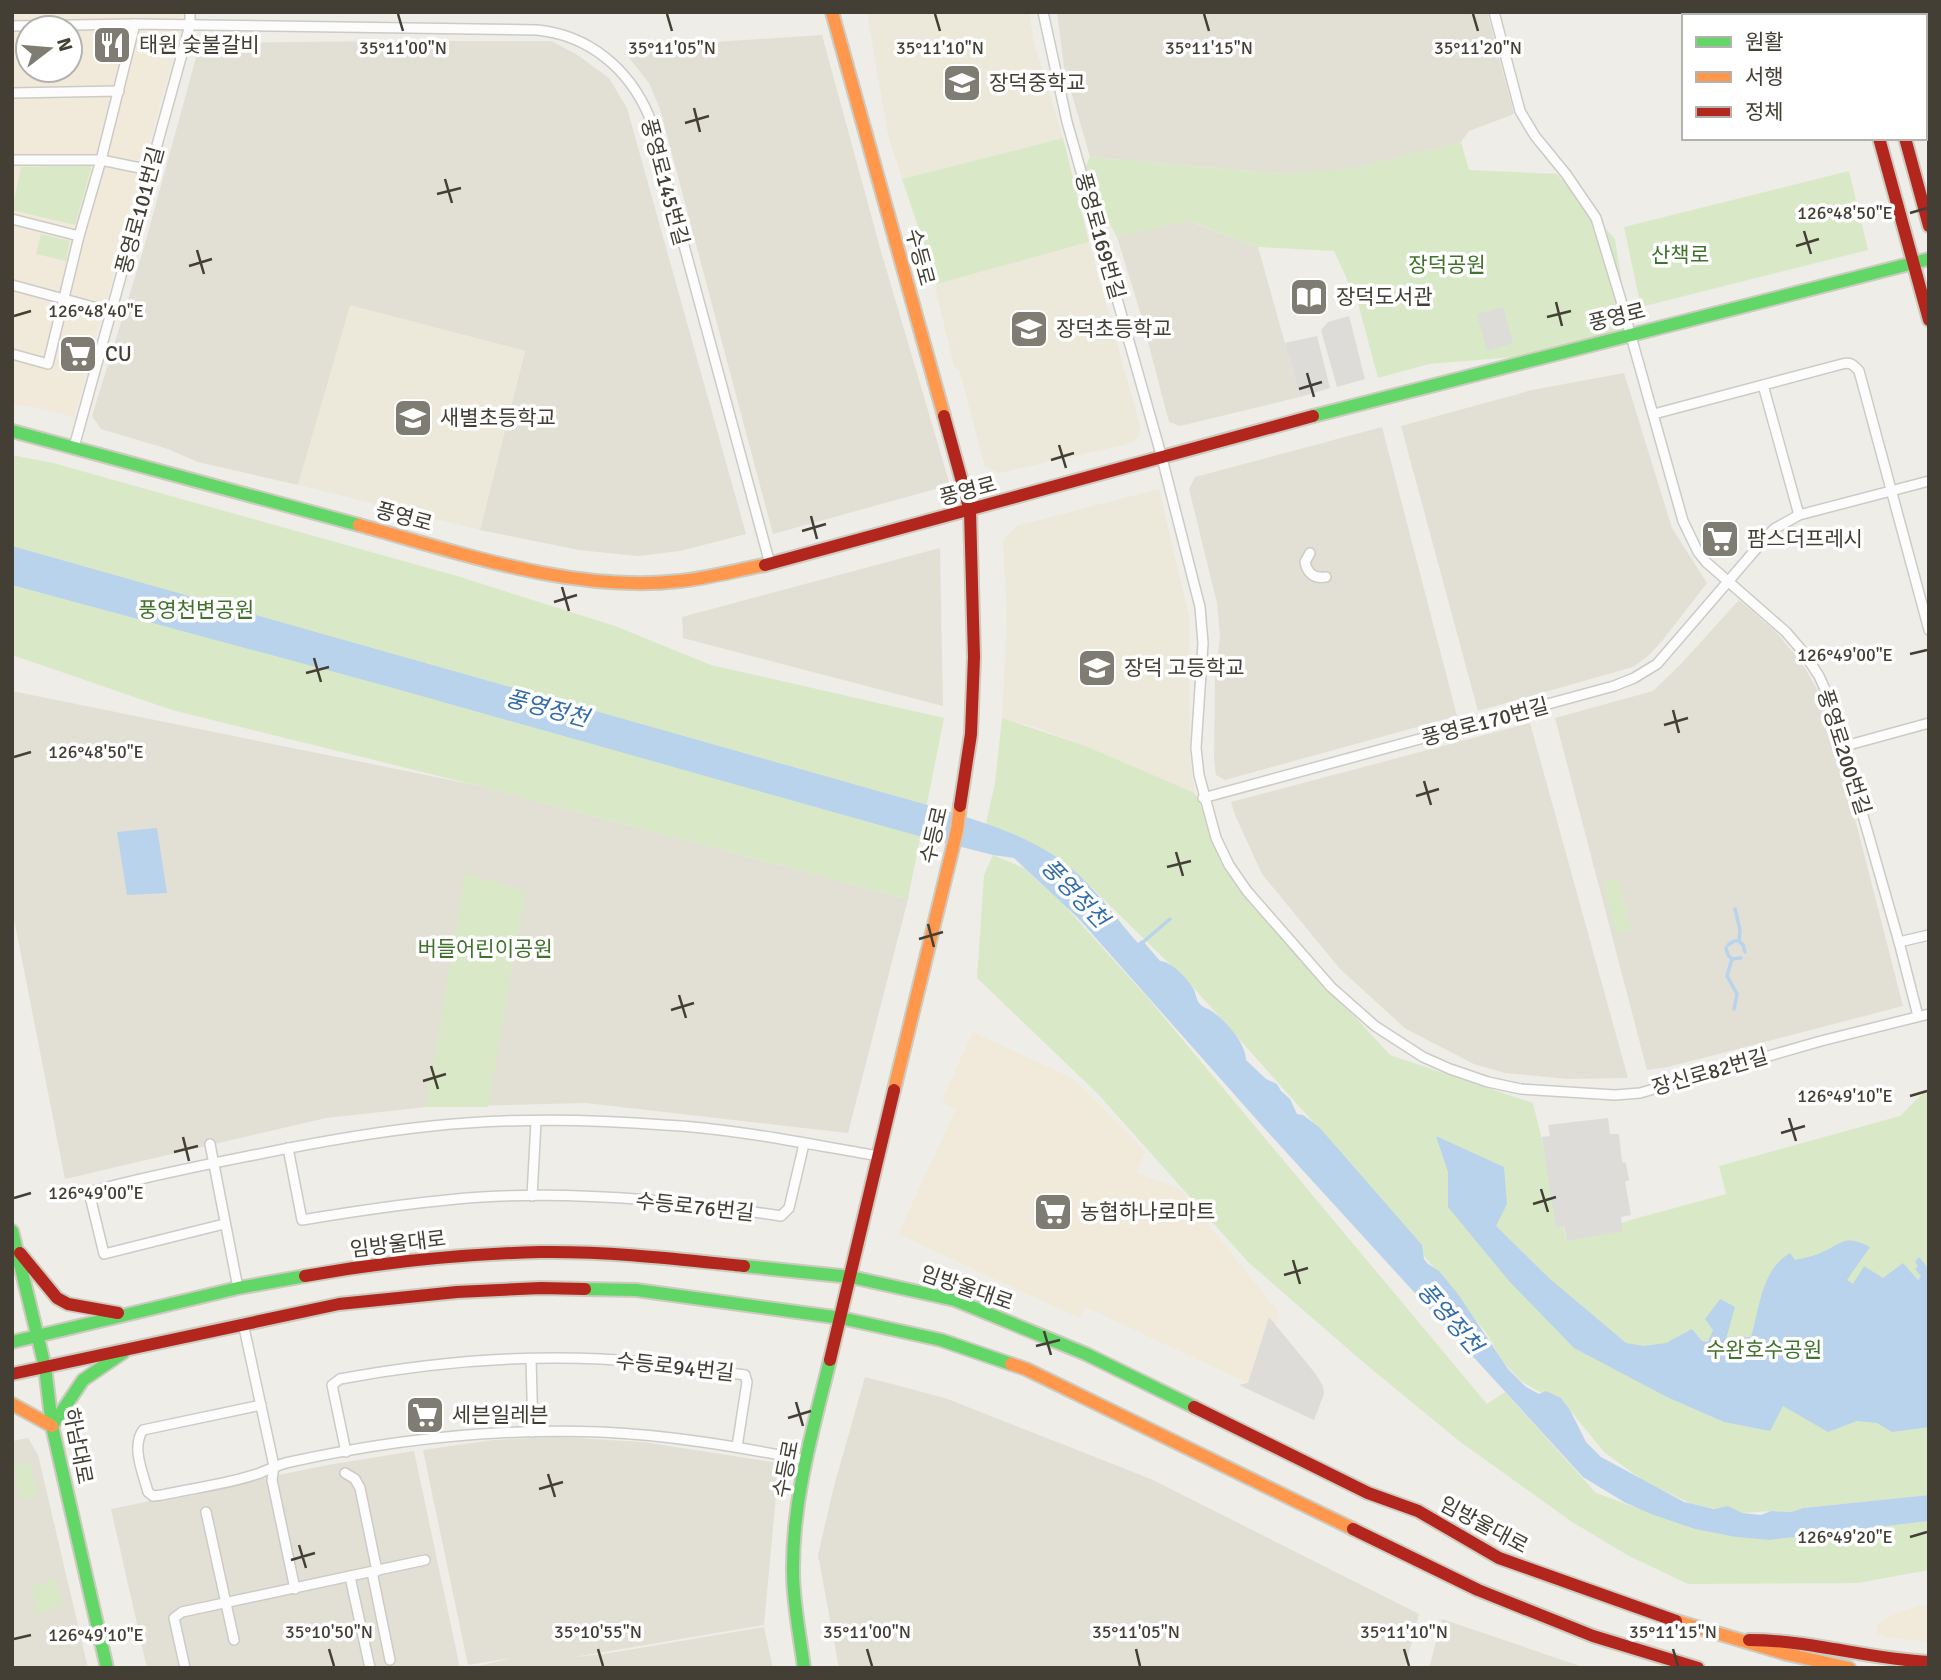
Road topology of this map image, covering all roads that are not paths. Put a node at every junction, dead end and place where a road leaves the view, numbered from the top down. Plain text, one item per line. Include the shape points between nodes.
1 (190, 12) edge
2 (832, 12) edge
3 (1043, 12) edge
4 (1494, 12) edge
5 (1927, 12) edge
6 (1929, 18) edge
7 (135, 24) junction
8 (190, 25) junction
9 (12, 26) edge
10 (119, 91) junction
11 (12, 93) edge
12 (1880, 140) edge
13 (1906, 140) edge
14 (12, 160) edge
15 (102, 160) junction
16 (150, 170) junction
17 (12, 219) edge
18 (1929, 226) edge
19 (79, 236) junction
20 (1929, 259) edge
21 (1913, 263) junction
22 (12, 285) edge
23 (65, 298) junction
24 (112, 312) junction
25 (1929, 320) edge
26 (1630, 334) junction
27 (12, 354) edge
28 (1763, 385) junction
29 (1654, 414) junction
30 (12, 431) edge
31 (74, 447) junction
32 (1162, 458) junction
33 (1929, 481) edge
34 (1891, 491) junction
35 (970, 511) junction
36 (1799, 515) junction
37 (1310, 553) dead end
38 (770, 564) junction
39 (1326, 577) dead end
40 (1728, 580) junction
41 (1929, 630) edge
42 (1929, 723) edge
43 (1844, 746) junction
44 (1203, 798) junction
45 (1929, 935) edge
46 (1899, 942) junction
47 (1929, 1013) edge
48 (1918, 1016) junction
49 (536, 1122) junction
50 (210, 1144) dead end
51 (804, 1144) junction
52 (288, 1148) junction
53 (879, 1156) junction
54 (215, 1163) junction
55 (532, 1196) junction
56 (225, 1224) junction
57 (12, 1231) edge
58 (17, 1252) junction
59 (850, 1277) junction
60 (12, 1278) edge
61 (238, 1288) junction
62 (125, 1314) junction
63 (841, 1318) junction
64 (243, 1323) junction
65 (37, 1336) junction
66 (12, 1342) edge
67 (132, 1347) junction
68 (531, 1359) junction
69 (45, 1367) junction
70 (12, 1374) edge
71 (12, 1404) edge
72 (261, 1405) junction
73 (52, 1426) junction
74 (533, 1432) junction
75 (737, 1447) junction
76 (346, 1452) junction
77 (806, 1460) junction
78 (274, 1466) junction
79 (345, 1473) dead end
80 (206, 1512) dead end
81 (425, 1560) dead end
82 (374, 1572) junction
83 (351, 1577) junction
84 (295, 1589) junction
85 (226, 1603) junction
86 (234, 1640) dead end
87 (1738, 1640) junction
88 (390, 1660) dead end
89 (1929, 1662) edge
90 (107, 1668) edge
91 (185, 1668) edge
92 (370, 1668) edge
93 (804, 1668) edge
94 (1698, 1668) edge
95 (1849, 1668) edge

1 - 8 street, 풍영로101번길
2 - 35 main road, 수등로
3 - 32 street, 풍영로169번길 via 1067,122
4 - 26 street, 풍영로200번길 via 1520,111 1596,218
5 - 6 street
7 - 8 street, 풍영로145번길
7 - 9 street, 풍영로145번길
7 - 10 street
8 - 16 street, 풍영로101번길
8 - 38 street, 풍영로145번길 via 537,30 574,38 608,59 631,84 649,116
10 - 11 street
10 - 15 street
12 - 21 main road
13 - 18 main road
14 - 15 street
15 - 16 street
15 - 19 street
16 - 24 street, 풍영로101번길
17 - 19 street
19 - 23 street
20 - 21 main road, 풍영로
21 - 25 main road
21 - 26 main road, 풍영로
22 - 23 street
23 - 24 street
23 - 27 street via 48,364
24 - 31 street, 풍영로101번길
26 - 29 street, 풍영로200번길
26 - 32 main road, 풍영로
28 - 29 street
28 - 34 street via 1849,363 1859,371
28 - 36 street
29 - 40 street, 풍영로200번길 via 1683,522 1698,552
30 - 31 main road, 풍영로
31 - 38 main road, 풍영로 via 491,561 576,578 680,581
32 - 35 main road, 풍영로
32 - 44 street via 1200,607 1203,643 1196,748
33 - 34 street, 풍영로170번길
34 - 36 street, 풍영로170번길
34 - 41 street
35 - 38 main road, 풍영로
35 - 53 main road, 수등로 via 974,657 968,765 957,830
36 - 40 street, 풍영로170번길 via 1774,529
37 - 39 street via 1306,568 1317,577
40 - 43 street, 풍영로200번길 via 1804,653 1830,700
40 - 44 street, 풍영로170번길 via 1657,664 1634,678
42 - 43 street
43 - 46 street, 풍영로200번길
44 - 48 street, 장신로82번길 via 1229,865 1331,987 1375,1027 1414,1052 1488,1082 1540,1091 1640,1093
45 - 46 street
46 - 48 street, 풍영로200번길
47 - 48 street, 장신로82번길
49 - 51 street via 680,1126
49 - 52 street via 382,1131
49 - 55 street
50 - 54 street
51 - 53 street
51 - 55 street, 수등로76번길 via 789,1208 781,1216 609,1198
52 - 54 street
52 - 55 street, 수등로76번길 via 302,1220 400,1204
53 - 59 main road, 수등로
54 - 56 street
54 - 56 street via 89,1192 104,1254
56 - 61 street
57 - 58 main road, 하남대로
58 - 60 main road
58 - 62 main road via 57,1298
58 - 65 main road, 하남대로
59 - 61 main road, 임방울대로 via 641,1255 541,1252 431,1258
59 - 63 main road, 수등로
59 - 87 main road, 임방울대로 via 955,1300 1086,1353 1368,1493 1418,1511 1499,1558
61 - 62 main road, 임방울대로
62 - 65 main road, 임방울대로
63 - 64 main road via 636,1290 541,1288 339,1304
63 - 77 main road, 수등로
63 - 94 main road via 941,1340 1026,1369 1478,1590 1593,1636
64 - 67 main road
64 - 72 street
65 - 66 main road, 임방울대로
65 - 69 main road, 하남대로
67 - 69 main road
67 - 73 main road via 83,1380
68 - 74 street
68 - 75 street, 수등로94번길 via 603,1359 745,1375
68 - 76 street, 수등로94번길 via 445,1363 340,1378 332,1385
69 - 70 main road
69 - 73 main road, 하남대로
71 - 73 main road
72 - 78 street
72 - 78 street via 143,1430 137,1448 153,1496
73 - 90 main road, 하남대로
74 - 75 street via 601,1432
74 - 76 street via 410,1441
75 - 77 street
76 - 78 street
77 - 93 main road, 수등로 via 793,1572
78 - 84 street via 272,1480
79 - 82 street via 359,1483
80 - 85 street
81 - 82 street
82 - 83 street
82 - 88 street
83 - 84 street
83 - 92 street
84 - 85 street
85 - 86 street
85 - 91 street via 174,1618
87 - 89 main road via 1781,1640
87 - 95 main road, 임방울대로

